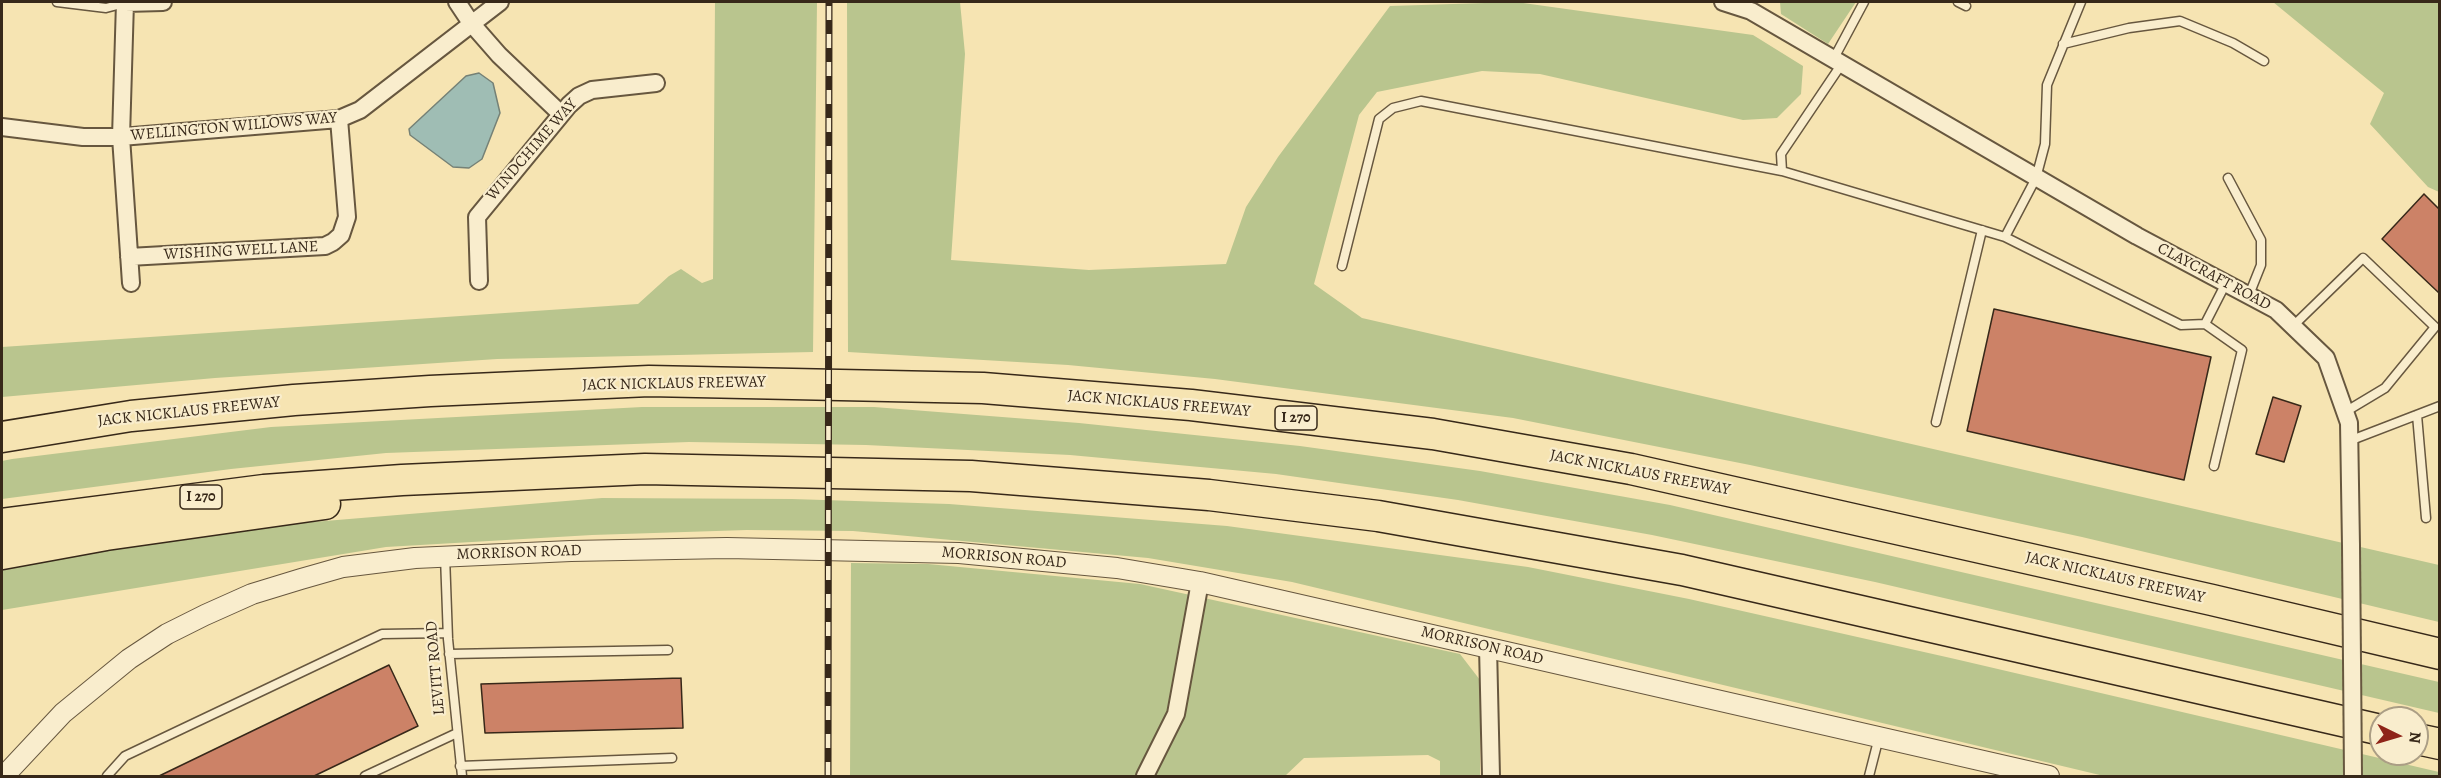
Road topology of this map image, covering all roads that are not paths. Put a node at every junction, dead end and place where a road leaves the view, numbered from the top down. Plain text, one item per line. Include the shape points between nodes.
1 (57, 2) edge
2 (125, 2) edge
3 (163, 2) edge
4 (457, 2) edge
5 (500, 2) edge
6 (1724, 2) edge
7 (1864, 2) edge
8 (2081, 2) edge
9 (1757, 8) edge
10 (471, 23) junction
11 (2064, 44) junction
12 (2264, 61) dead end
13 (1837, 62) junction
14 (656, 83) dead end
15 (561, 114) junction
16 (339, 119) junction
17 (2, 126) edge
18 (121, 137) junction
19 (1782, 171) junction
20 (2036, 178) junction
21 (2228, 178) dead end
22 (1982, 230) junction
23 (2005, 237) junction
24 (129, 257) junction
25 (1342, 266) dead end
26 (480, 281) dead end
27 (131, 283) dead end
28 (2226, 283) junction
29 (2248, 295) junction
30 (2205, 324) junction
31 (2293, 326) junction
32 (2439, 406) edge
33 (2345, 412) junction
34 (2417, 415) junction
35 (131, 416) junction
36 (2, 417) edge
37 (1936, 422) dead end
38 (2, 437) edge
39 (2349, 441) junction
40 (2214, 466) dead end
41 (402, 480) junction
42 (2426, 518) dead end
43 (2, 524) edge
44 (2, 554) edge
45 (445, 556) junction
46 (1200, 582) junction
47 (447, 633) junction
48 (1488, 647) junction
49 (668, 650) dead end
50 (449, 654) junction
51 (2439, 654) edge
52 (2369, 727) edge
53 (457, 733) junction
54 (1879, 737) junction
55 (672, 758) dead end
56 (460, 766) junction
57 (4, 777) edge
58 (107, 777) edge
59 (365, 777) edge
60 (462, 777) edge
61 (1145, 777) edge
62 (1491, 777) edge
63 (1869, 777) edge
64 (2049, 777) edge
65 (2353, 777) edge

1 - 2 lane via 106,8
2 - 3 street
2 - 18 street
4 - 10 street
5 - 10 street, WELLINGTON WILLOWS WAY
6 - 9 street, CLAYCRAFT ROAD
7 - 13 lane
8 - 11 lane
9 - 13 street, CLAYCRAFT ROAD
10 - 15 street
10 - 16 street, WELLINGTON WILLOWS WAY via 360,110
11 - 12 lane via 2129,28 2180,21 2234,43
11 - 20 lane via 2047,85 2045,144
13 - 19 lane via 1781,154
13 - 20 street, CLAYCRAFT ROAD
14 - 15 street, WINDCHIME WAY via 592,90 579,96
15 - 26 street, WINDCHIME WAY via 477,218
16 - 18 street, WELLINGTON WILLOWS WAY
16 - 24 street, WISHING WELL LANE via 347,217 341,235 333,242 325,246
17 - 18 street, WELLINGTON WILLOWS WAY via 83,137
18 - 24 street
19 - 22 lane
19 - 25 lane via 1421,101 1393,108 1379,119
20 - 23 lane
20 - 28 street, CLAYCRAFT ROAD
21 - 29 lane via 2261,240 2261,265
22 - 23 lane
22 - 37 lane
23 - 30 lane via 2181,325
24 - 27 street
28 - 29 street, CLAYCRAFT ROAD
28 - 30 lane
29 - 31 street, CLAYCRAFT ROAD via 2276,310
30 - 40 lane via 2242,350
31 - 33 street, CLAYCRAFT ROAD via 2326,358
31 - 33 lane via 2364,258 2435,327 2385,388
32 - 34 lane
33 - 39 street, CLAYCRAFT ROAD
34 - 39 lane
34 - 42 lane
35 - 36 highway
35 - 38 highway, JACK NICKLAUS FREEWAY / I 270
35 - 51 highway, JACK NICKLAUS FREEWAY / I 270 via 419,391 649,381 983,388 1191,405 1433,434 1631,469
39 - 65 street, CLAYCRAFT ROAD, bridge
41 - 43 highway, I 270 via 253,491
41 - 44 highway via 327,503
41 - 52 highway, I 270 via 645,469 971,476 1209,495 1366,515 1682,570
45 - 46 street, MORRISON ROAD via 727,548 894,550 1118,568
45 - 47 lane, LEVITT ROAD
45 - 57 street, MORRISON ROAD via 343,567 252,594 177,629 97,684 47,729
46 - 48 street, MORRISON ROAD
46 - 61 street via 1176,714
47 - 50 lane, LEVITT ROAD
47 - 58 lane via 382,634 125,756
48 - 54 street, MORRISON ROAD
48 - 62 street
49 - 50 lane
50 - 53 lane, LEVITT ROAD
53 - 56 lane, LEVITT ROAD
53 - 59 lane
54 - 63 lane
54 - 64 street, MORRISON ROAD
55 - 56 lane
56 - 60 lane, LEVITT ROAD

